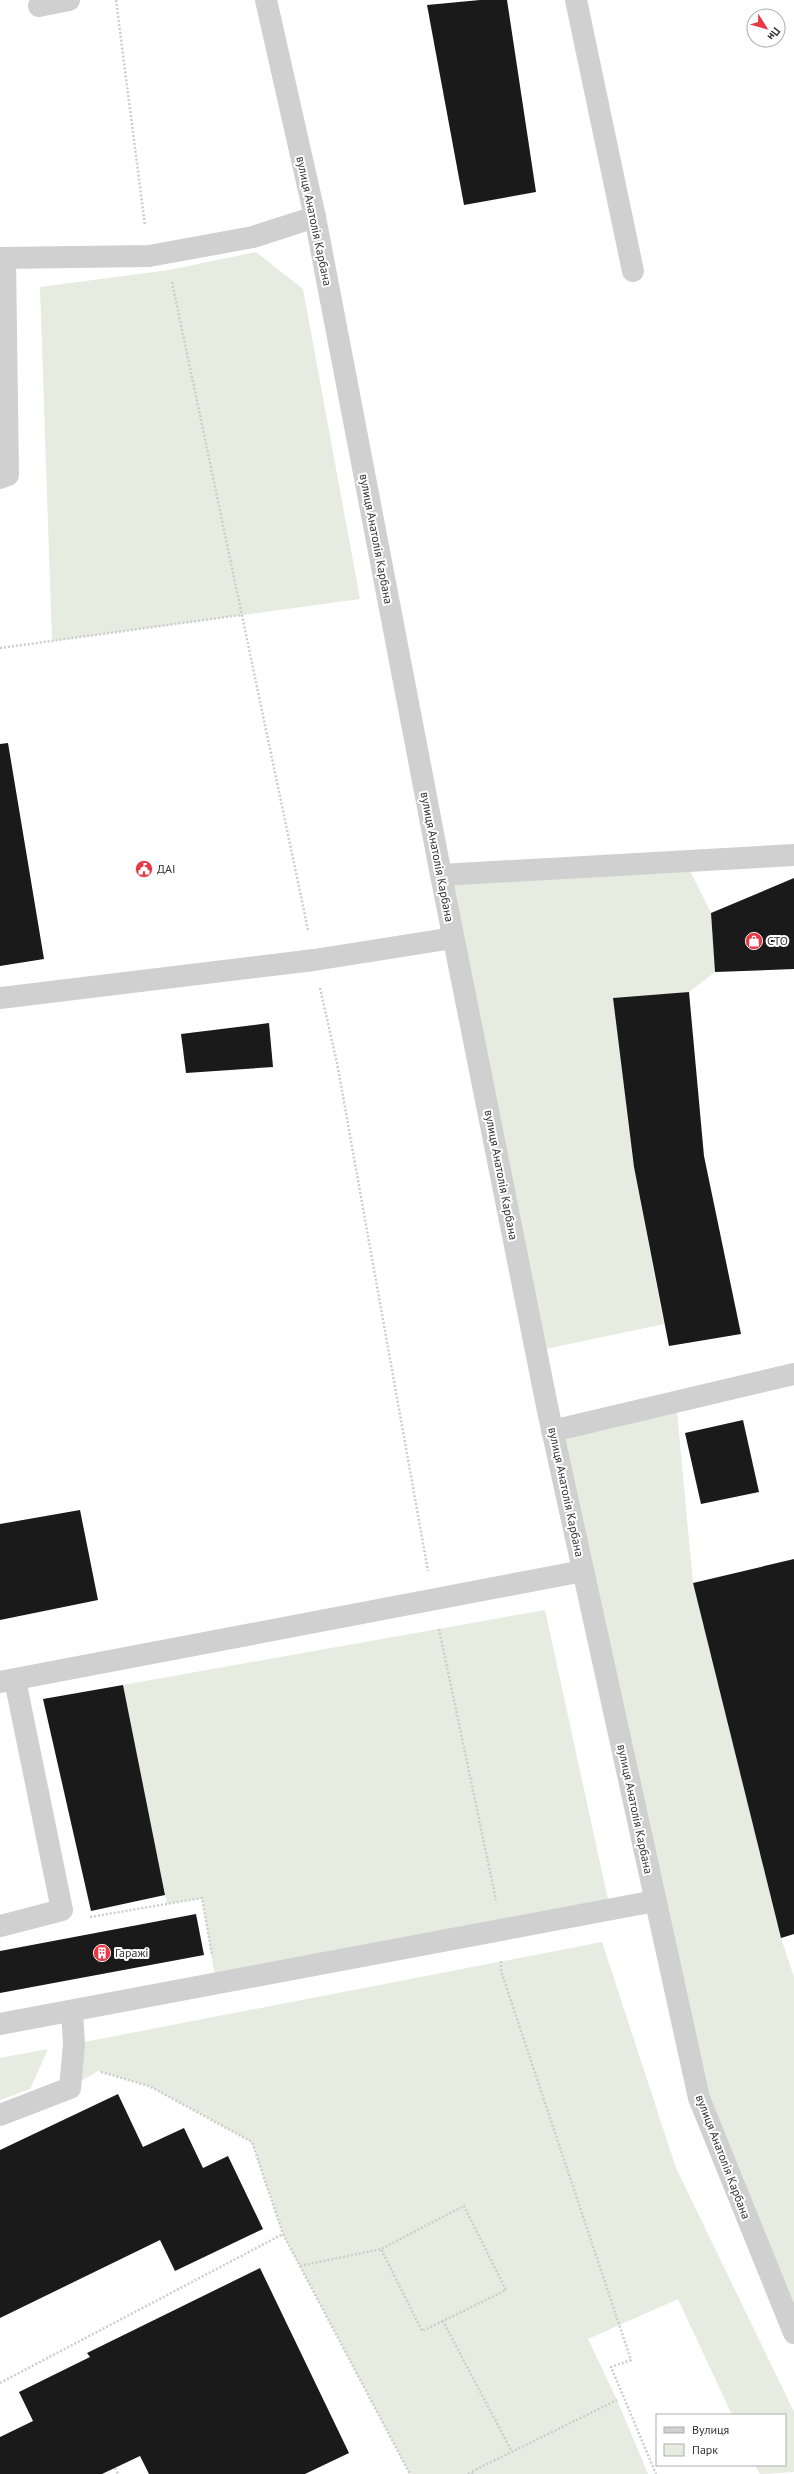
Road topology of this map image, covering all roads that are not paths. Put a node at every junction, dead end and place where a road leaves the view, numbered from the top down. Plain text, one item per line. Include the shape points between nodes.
1 (69, 0) edge
2 (266, 0) edge
3 (576, 0) edge
4 (39, 6) dead end
5 (315, 217) junction
6 (2, 258) edge
7 (633, 271) dead end
8 (0, 478) edge
9 (794, 855) edge
10 (441, 875) junction
11 (453, 938) junction
12 (0, 998) edge
13 (794, 1374) edge
14 (552, 1431) junction
15 (583, 1571) junction
16 (8, 1681) edge
17 (655, 1901) junction
18 (0, 1926) edge
19 (72, 2011) junction
20 (0, 2024) edge
21 (0, 2115) edge
22 (794, 2334) edge

1 - 4 street
2 - 5 street, вулиця Анатолія Карбана
3 - 7 street
5 - 6 street via 253,237 149,256
5 - 10 street, вулиця Анатолія Карбана
6 - 8 street via 8,476
9 - 10 street
10 - 11 street, вулиця Анатолія Карбана
11 - 12 street via 314,960
11 - 14 street, вулиця Анатолія Карбана
13 - 14 street
14 - 15 street, вулиця Анатолія Карбана
15 - 16 street
15 - 17 street, вулиця Анатолія Карбана
16 - 18 street via 62,1910
17 - 19 street
17 - 22 street, вулиця Анатолія Карбана via 699,2098
19 - 20 street
19 - 21 street via 74,2044 70,2088

